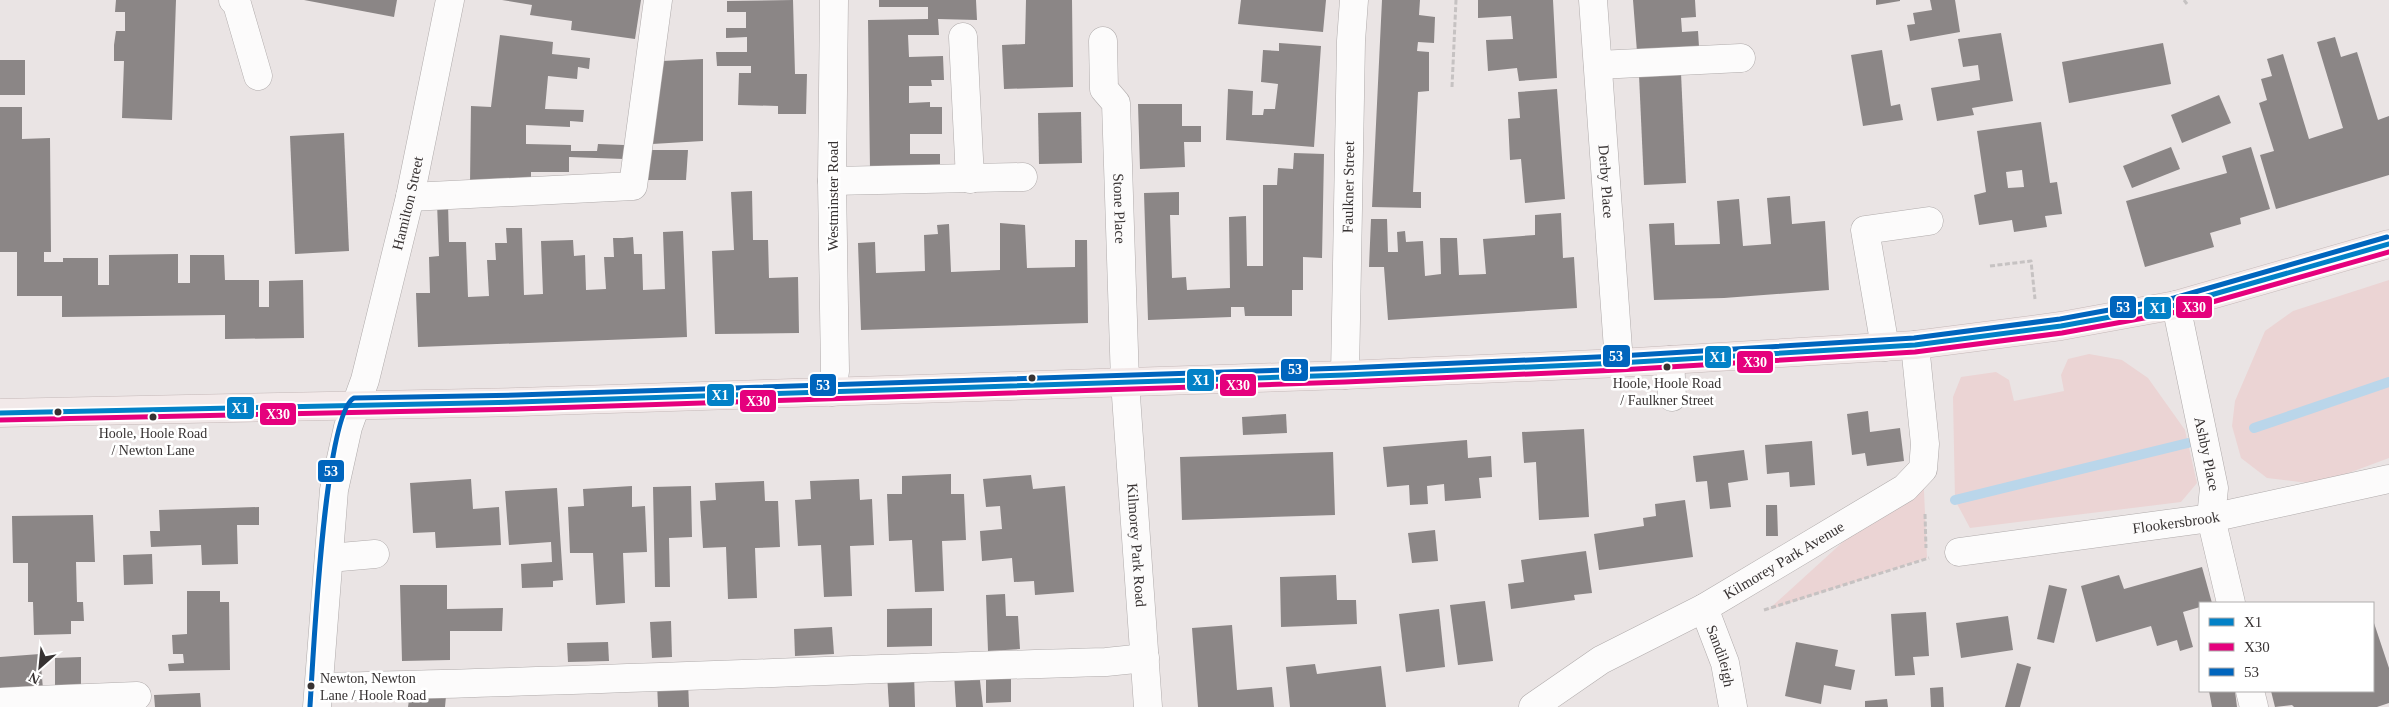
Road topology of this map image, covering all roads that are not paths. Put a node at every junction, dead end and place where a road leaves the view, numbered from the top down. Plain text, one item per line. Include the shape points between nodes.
1 (233, 0) edge
2 (450, 0) edge
3 (658, 0) edge
4 (834, 0) edge
5 (1354, 0) edge
6 (1593, 0) edge
7 (963, 37) dead end
8 (1104, 41) dead end
9 (1740, 58) dead end
10 (1598, 65) junction
11 (258, 76) dead end
12 (1023, 177) dead end
13 (970, 179) junction
14 (832, 181) junction
15 (410, 197) junction
16 (1929, 221) dead end
17 (2389, 244) edge
18 (2176, 305) junction
19 (1915, 345) junction
20 (1885, 347) junction
21 (1670, 360) junction
22 (1619, 363) junction
23 (1345, 374) junction
24 (1125, 382) junction
25 (832, 392) junction
26 (1672, 397) dead end
27 (356, 405) junction
28 (0, 414) edge
29 (2387, 485) edge
30 (2211, 518) junction
31 (1959, 552) road end
32 (375, 554) dead end
33 (329, 558) junction
34 (2231, 602) edge
35 (1704, 608) junction
36 (1145, 658) junction
37 (2250, 692) edge
38 (137, 696) dead end
39 (318, 697) edge
40 (0, 702) edge
41 (36, 703) edge
42 (1148, 707) edge
43 (1533, 707) edge
44 (1733, 707) edge
45 (2254, 707) edge

1 - 11 street via 237,4
2 - 15 street, Hamilton Street
3 - 15 street via 633,186
4 - 14 street, Westminster Road
5 - 23 street, Faulkner Street
6 - 10 street, Derby Place
7 - 13 street
8 - 24 street, Stone Place via 1104,89 1116,103
9 - 10 street
10 - 22 street, Derby Place
12 - 13 street
13 - 14 street
14 - 25 street, Westminster Road via 835,371
15 - 27 street, Hamilton Street
16 - 20 street via 1865,230
17 - 18 highway
18 - 19 highway via 2039,329
18 - 30 street, Ashby Place via 2214,488
19 - 20 highway
19 - 35 street, Kilmorey Park Avenue via 1925,444 1923,469 1905,488
20 - 21 highway
21 - 22 highway
21 - 26 street
22 - 23 highway
23 - 24 highway
24 - 25 highway
24 - 36 street, Kilmorey Park Road
25 - 27 highway
27 - 28 highway
27 - 33 street, Hamilton Street via 334,490
29 - 30 street, Flookersbrook
30 - 31 street, Flookersbrook
30 - 34 street, Ashby Place
32 - 33 street
33 - 39 street, Hamilton Street
35 - 43 street, Kilmorey Park Avenue via 1601,660
35 - 44 street, Sandileigh via 1725,663
36 - 39 street via 484,684
36 - 42 street, Kilmorey Park Road
37 - 45 street
38 - 41 street
40 - 41 street

